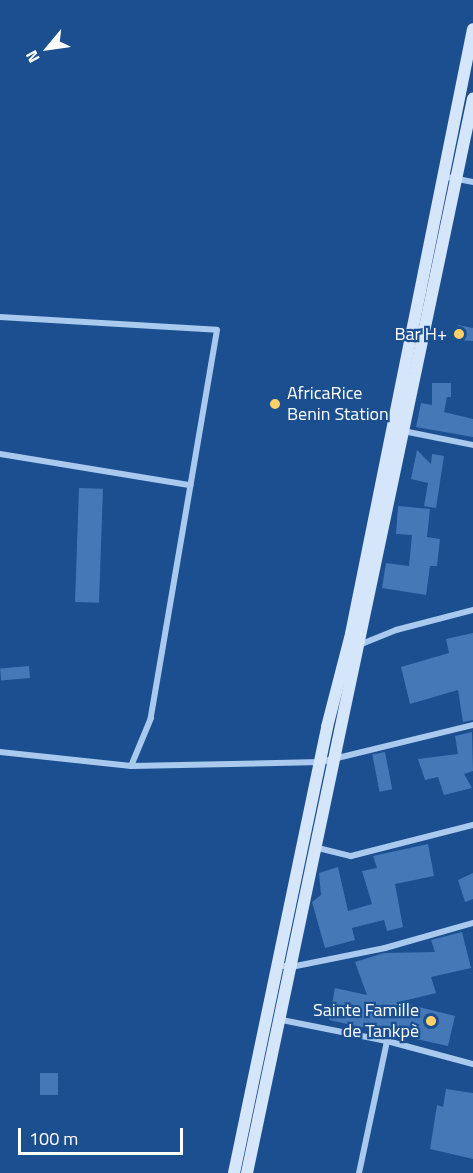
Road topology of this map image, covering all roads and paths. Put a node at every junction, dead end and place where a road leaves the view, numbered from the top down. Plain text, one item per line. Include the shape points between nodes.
1 (473, 29) edge
2 (473, 99) edge
3 (442, 176) junction
4 (455, 180) junction
5 (473, 182) edge
6 (0, 317) edge
7 (391, 427) junction
8 (405, 431) junction
9 (473, 446) edge
10 (0, 454) edge
11 (190, 484) junction
12 (473, 610) edge
13 (354, 644) junction
14 (473, 725) edge
15 (0, 752) edge
16 (327, 761) junction
17 (130, 766) junction
18 (473, 825) edge
19 (304, 842) junction
20 (317, 848) junction
21 (473, 923) edge
22 (277, 965) junction
23 (291, 967) junction
24 (267, 1012) junction
25 (280, 1021) junction
26 (387, 1041) junction
27 (473, 1064) edge
28 (234, 1173) edge
29 (247, 1173) edge
30 (359, 1173) edge

1 - 3 main road
2 - 4 main road
3 - 4 street
3 - 7 main road
4 - 5 street
4 - 8 main road
6 - 11 street via 217,330
7 - 8 street
7 - 13 main road
8 - 9 street
8 - 13 main road
10 - 11 street
11 - 17 street via 151,718
12 - 13 street
13 - 16 main road
14 - 16 street
15 - 17 street
16 - 17 street
16 - 19 main road
16 - 20 main road
18 - 20 street via 351,856
19 - 20 street
19 - 22 main road
20 - 23 main road
21 - 23 street via 385,948
22 - 23 street
22 - 24 main road
23 - 25 main road
24 - 25 street
24 - 28 main road
25 - 26 street
25 - 29 main road
26 - 27 street
26 - 30 street

